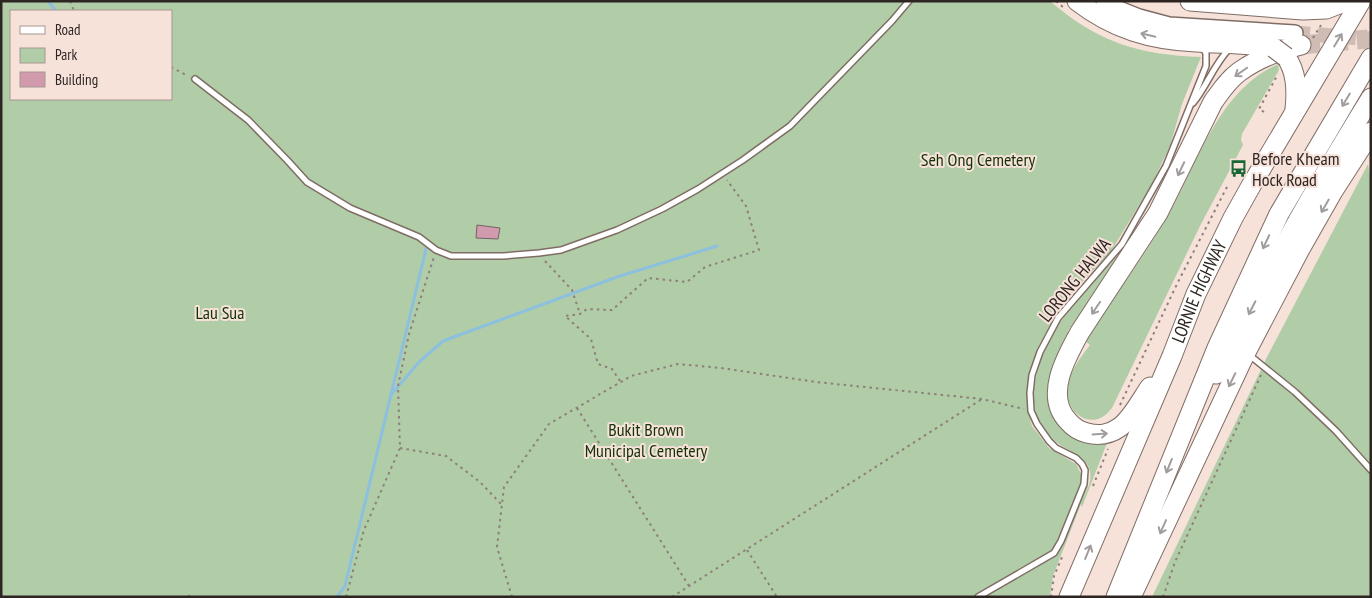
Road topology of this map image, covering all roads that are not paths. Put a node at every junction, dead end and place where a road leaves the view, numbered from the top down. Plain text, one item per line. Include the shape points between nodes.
1 (909, 1) edge
2 (1077, 1) edge
3 (1104, 1) edge
4 (1116, 1) edge
5 (1190, 1) edge
6 (1348, 1) edge
7 (1361, 1) edge
8 (1297, 35) junction
9 (1196, 42) junction
10 (1236, 44) junction
11 (1371, 58) edge
12 (194, 79) road end
13 (1371, 98) edge
14 (1191, 105) junction
15 (1295, 112) junction
16 (1371, 132) edge
17 (1365, 147) edge
18 (1246, 352) junction
19 (1172, 356) junction
20 (1187, 421) junction
21 (1371, 470) edge
22 (978, 597) edge
23 (1069, 597) edge
24 (1116, 597) edge
25 (1131, 597) edge

1 - 12 lane via 790,126 723,174 617,230 561,250 539,253 451,256 419,237 350,208 307,182 248,120
9 -> 2 highway via 1136,32 1095,15
3 - 8 street via 1119,10 1168,25
4 - 8 street via 1168,17
5 - 6 highway via 1303,10 1326,9
15 -> 7 highway, LORNIE HIGHWAY
8 -> 19 highway via 1285,49 1239,72 1213,102 1158,213 1071,349 1058,383 1061,412 1074,428 1084,433 1098,436 1114,431 1123,424
9 - 10 highway
9 - 14 lane, LORONG HALWA via 1206,53 1206,66
10 - 14 lane, LORONG HALWA via 1225,53
10 - 15 highway via 1291,63 1296,84
11 -> 20 highway via 1279,214
13 -> 20 highway via 1294,226 1230,352
14 - 22 lane, LORONG HALWA via 1166,166 1122,244 1069,304 1048,335 1032,375 1031,411 1040,429 1049,442 1076,458 1085,470 1084,484 1058,548
15 - 19 highway, LORNIE HIGHWAY via 1233,218 1196,294
16 - 17 highway
17 -> 18 highway via 1300,250
18 - 21 lane via 1295,392
18 -> 25 highway
23 -> 19 highway, LORNIE HIGHWAY
20 -> 24 highway

